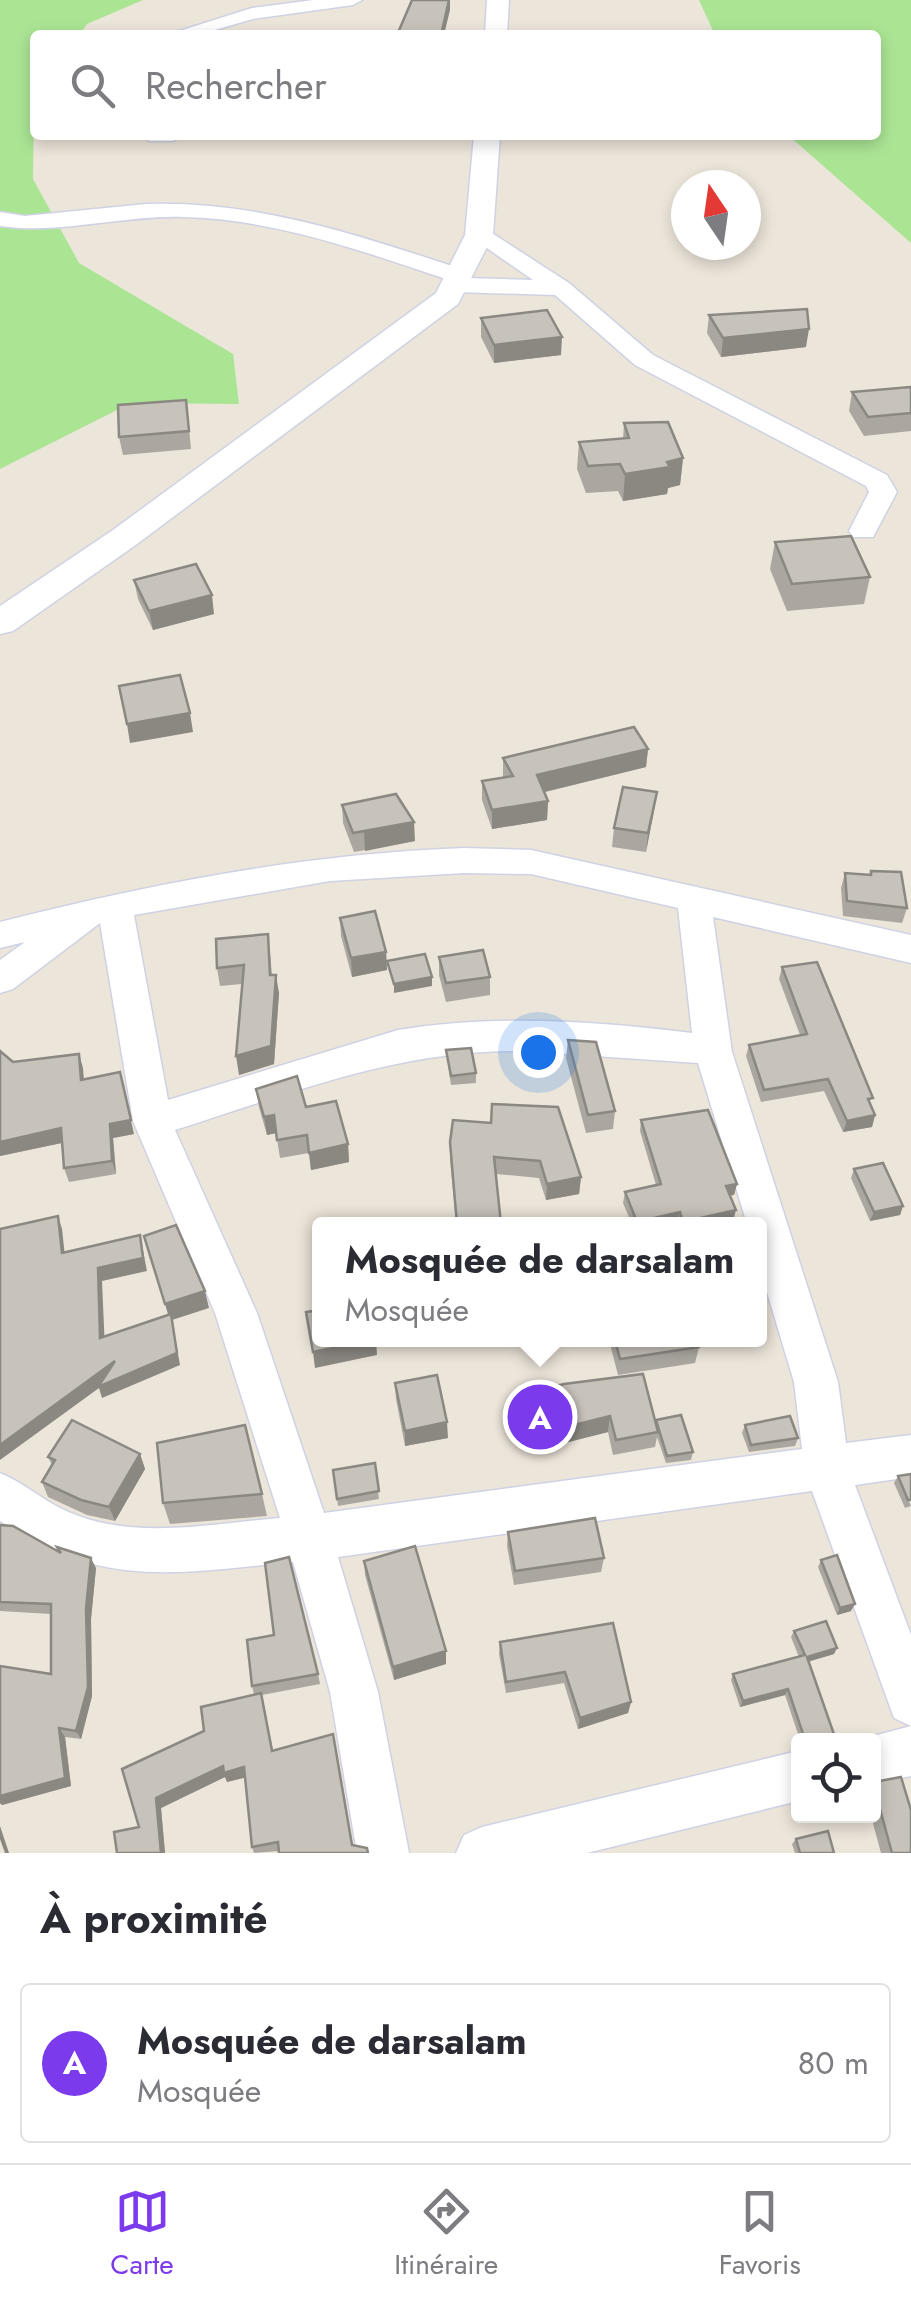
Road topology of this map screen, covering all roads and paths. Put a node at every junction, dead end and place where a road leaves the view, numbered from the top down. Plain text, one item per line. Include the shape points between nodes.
1 (353, 0) edge
2 (498, 0) edge
3 (194, 30) edge
4 (496, 30) edge
5 (484, 144) edge
6 (0, 219) edge
7 (478, 235) junction
8 (453, 285) junction
9 (561, 288) junction
10 (864, 531) dead end
11 (0, 623) edge
12 (694, 901) junction
13 (104, 908) junction
14 (0, 935) edge
15 (911, 949) edge
16 (0, 979) edge
17 (713, 1052) junction
18 (152, 1121) junction
19 (764, 1217) edge
20 (767, 1225) edge
21 (911, 1456) edge
22 (827, 1470) junction
23 (0, 1495) edge
24 (309, 1538) junction
25 (911, 1701) edge
26 (911, 1751) edge
27 (881, 1758) edge
28 (791, 1778) edge
29 (384, 1853) edge
30 (482, 1853) edge

1 - 3 street
2 - 4 street
5 - 7 street
6 - 8 street via 25,223 185,210 278,222 456,274
7 - 8 street
7 - 9 street
8 - 9 street
8 - 11 street via 436,307
9 - 10 street via 644,360 877,481 883,492
12 - 13 street via 530,862 474,859 303,872
12 - 15 street
12 - 17 street
13 - 14 street
13 - 16 street
13 - 18 street
17 - 18 street via 590,1036 474,1033 398,1045
17 - 19 street
18 - 24 street via 236,1313
20 - 22 street via 816,1382
21 - 22 street
22 - 24 street
22 - 25 street
23 - 24 street via 47,1526 97,1544 149,1552
24 - 29 street via 354,1692
26 - 27 street
28 - 30 street

